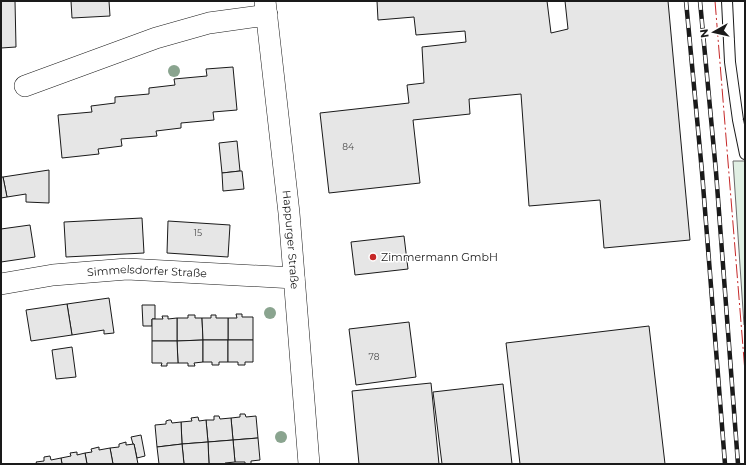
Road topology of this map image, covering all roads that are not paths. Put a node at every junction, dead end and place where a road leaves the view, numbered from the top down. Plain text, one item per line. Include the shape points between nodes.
1 (727, 1) edge
2 (266, 8) edge
3 (25, 86) dead end
4 (745, 154) edge
5 (294, 278) junction
6 (1, 284) edge
7 (309, 464) edge

1 - 4 lane via 730,62
2 - 3 street, Happurger Straße via 156,38
2 - 5 street, Happurger Straße
5 - 6 street, Simmelsdorfer Straße via 127,269 54,275
5 - 7 street, Happurger Straße

